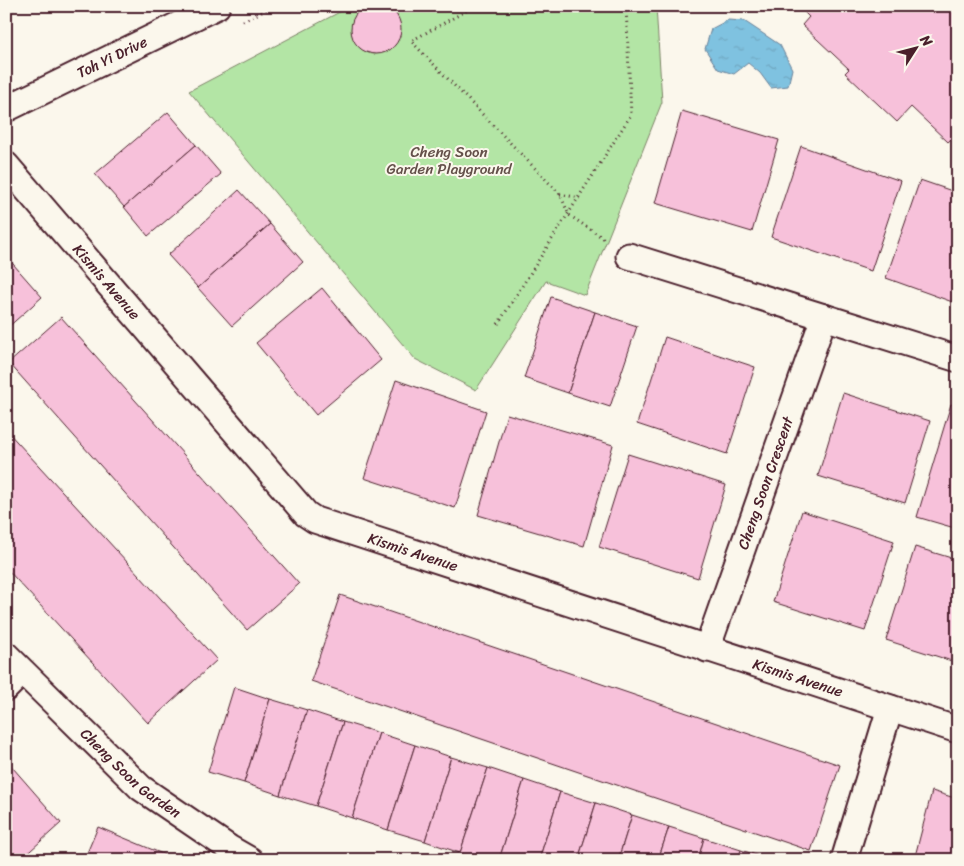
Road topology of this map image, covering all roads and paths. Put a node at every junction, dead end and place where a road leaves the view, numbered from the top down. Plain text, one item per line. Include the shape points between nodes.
1 (216, 6) edge
2 (475, 6) edge
3 (626, 6) edge
4 (6, 109) edge
5 (6, 165) edge
6 (560, 194) junction
7 (580, 198) junction
8 (569, 215) junction
9 (629, 256) joint
10 (824, 317) junction
11 (498, 324) dead end
12 (958, 359) edge
13 (707, 649) junction
14 (11, 672) edge
15 (890, 708) junction
16 (958, 730) edge
17 (247, 859) edge
18 (844, 860) edge

1 - 4 street, Toh Yi Drive
2 - 6 path via 411,41
3 - 7 path via 631,115
5 - 13 street, Kismis Avenue via 315,520
6 - 7 path
6 - 8 path
7 - 8 path
8 - 9 path
8 - 11 path
9 - 10 street
10 - 12 street
10 - 13 street, Cheng Soon Crescent
13 - 15 street, Kismis Avenue
14 - 17 street, Cheng Soon Garden via 141,788
15 - 16 street, Kismis Avenue
15 - 18 street

